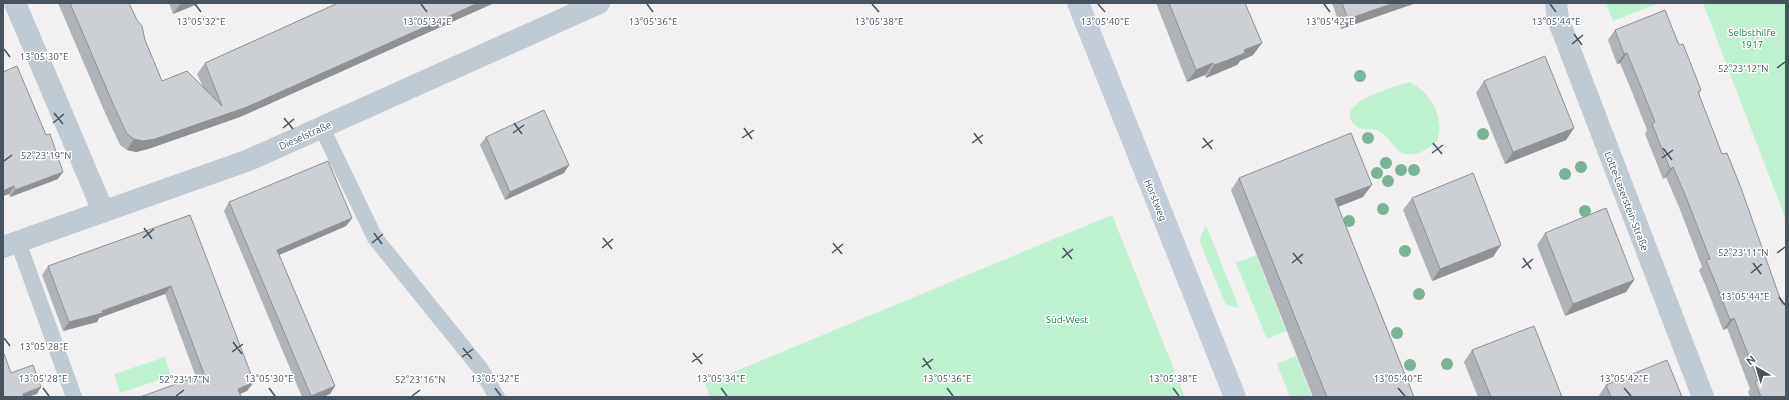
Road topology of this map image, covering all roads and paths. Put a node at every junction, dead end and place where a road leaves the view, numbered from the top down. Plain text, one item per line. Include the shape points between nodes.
1 (15, 3) edge
2 (599, 3) edge
3 (1078, 3) edge
4 (1556, 3) edge
5 (561, 11) edge
6 (322, 128) junction
7 (103, 211) junction
8 (11, 244) edge
9 (74, 397) edge
10 (497, 397) edge
11 (1235, 397) edge
12 (1703, 397) edge

1 - 7 street
2 - 5 street, Dieselstraße
3 - 11 street, Horstweg
4 - 12 street, Lotte-Laserstein-Straße via 1558,19
5 - 6 street, Dieselstraße
6 - 7 street, Dieselstraße via 249,160
6 - 10 lane via 375,238 480,368
7 - 8 street, Dieselstraße
8 - 9 lane

